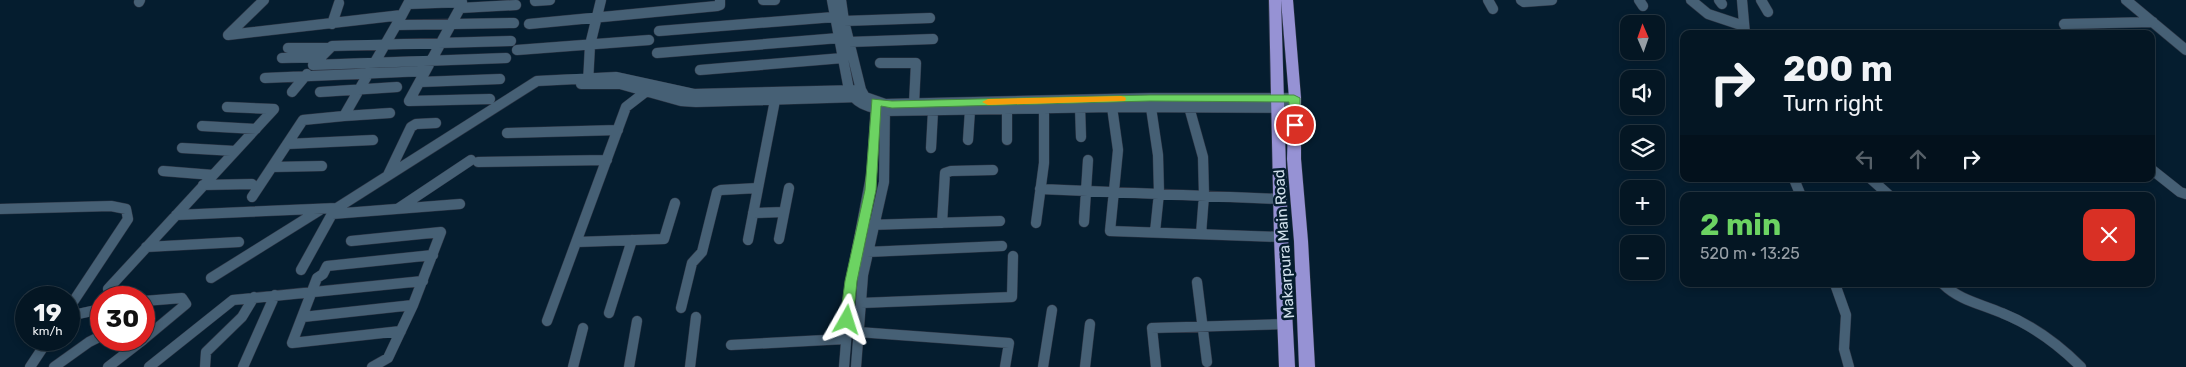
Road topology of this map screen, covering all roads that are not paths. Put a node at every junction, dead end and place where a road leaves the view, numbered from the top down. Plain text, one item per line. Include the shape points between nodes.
1 (264, 0) edge
2 (550, 0) edge
3 (601, 0) edge
4 (720, 0) edge
5 (763, 0) edge
6 (775, 0) edge
7 (832, 0) edge
8 (841, 0) edge
9 (1275, 0) edge
10 (1287, 0) edge
11 (1488, 0) edge
12 (1521, 0) edge
13 (1552, 0) edge
14 (1691, 0) edge
15 (1742, 0) edge
16 (1761, 0) edge
17 (2126, 0) edge
18 (541, 1) edge
19 (409, 2) edge
20 (339, 3) dead end
21 (516, 5) dead end
22 (679, 5) edge
23 (460, 8) junction
24 (1494, 10) dead end
25 (1768, 12) dead end
26 (402, 15) junction
27 (597, 17) junction
28 (930, 18) dead end
29 (839, 19) junction
30 (2153, 22) junction
31 (514, 23) dead end
32 (332, 24) junction
33 (451, 24) junction
34 (529, 24) dead end
35 (397, 26) junction
36 (1745, 30) edge
37 (2068, 30) edge
38 (659, 32) dead end
39 (839, 38) junction
40 (934, 39) dead end
41 (649, 40) dead end
42 (511, 41) dead end
43 (849, 42) junction
44 (440, 43) junction
45 (386, 44) junction
46 (590, 45) junction
47 (288, 48) dead end
48 (329, 48) junction
49 (517, 50) dead end
50 (2186, 50) edge
51 (657, 53) dead end
52 (320, 57) junction
53 (282, 58) dead end
54 (506, 58) dead end
55 (843, 58) junction
56 (431, 61) junction
57 (376, 62) junction
58 (880, 63) dead end
59 (313, 65) junction
60 (700, 70) dead end
61 (425, 72) junction
62 (368, 74) junction
63 (304, 77) junction
64 (265, 78) dead end
65 (500, 79) dead end
66 (588, 80) junction
67 (420, 82) junction
68 (656, 85) junction
69 (397, 87) dead end
70 (358, 90) junction
71 (645, 91) junction
72 (292, 92) dead end
73 (320, 92) dead end
74 (863, 93) junction
75 (851, 94) junction
76 (776, 96) junction
77 (727, 97) junction
78 (490, 99) dead end
79 (1150, 102) junction
80 (1278, 103) junction
81 (1295, 103) junction
82 (914, 104) junction
83 (1044, 104) junction
84 (1112, 106) junction
85 (227, 107) dead end
86 (880, 107) junction
87 (1080, 107) junction
88 (1189, 107) junction
89 (1007, 109) junction
90 (970, 110) junction
91 (933, 111) junction
92 (390, 113) dead end
93 (344, 116) junction
94 (436, 123) dead end
95 (202, 126) dead end
96 (256, 129) junction
97 (618, 130) junction
98 (507, 133) dead end
99 (1082, 137) dead end
100 (373, 140) dead end
101 (968, 140) dead end
102 (1007, 140) dead end
103 (287, 144) junction
104 (182, 148) dead end
105 (931, 148) dead end
106 (235, 152) junction
107 (607, 160) junction
108 (1088, 160) dead end
109 (322, 166) dead end
110 (272, 167) junction
111 (993, 170) dead end
112 (163, 171) dead end
113 (2155, 172) edge
114 (213, 175) junction
115 (388, 176) junction
116 (1874, 182) edge
117 (252, 184) dead end
118 (203, 185) junction
119 (758, 188) junction
120 (789, 188) dead end
121 (1040, 189) junction
122 (1086, 190) junction
123 (1114, 192) junction
124 (1886, 192) edge
125 (1158, 193) junction
126 (2186, 194) edge
127 (1204, 196) junction
128 (252, 197) dead end
129 (1280, 199) junction
130 (460, 204) dead end
131 (674, 204) dead end
132 (0, 209) edge
133 (321, 209) junction
134 (398, 210) junction
135 (335, 211) junction
136 (784, 212) junction
137 (753, 213) junction
138 (176, 215) junction
139 (1000, 221) dead end
140 (1084, 222) dead end
141 (942, 223) junction
142 (1036, 223) dead end
143 (869, 225) junction
144 (1156, 232) junction
145 (1201, 234) junction
146 (1280, 237) junction
147 (779, 239) dead end
148 (632, 240) junction
149 (748, 240) dead end
150 (351, 241) dead end
151 (239, 242) dead end
152 (577, 242) junction
153 (1002, 246) dead end
154 (146, 247) junction
155 (867, 252) junction
156 (433, 255) junction
157 (1013, 256) dead end
158 (301, 270) dead end
159 (211, 278) dead end
160 (423, 281) junction
161 (851, 281) junction
162 (864, 281) junction
163 (1197, 282) dead end
164 (111, 286) edge
165 (1836, 287) edge
166 (1946, 287) edge
167 (80, 291) edge
168 (312, 291) junction
169 (275, 295) junction
170 (254, 297) junction
171 (155, 301) edge
172 (860, 303) junction
173 (413, 305) junction
174 (681, 308) dead end
175 (1052, 310) dead end
176 (609, 312) dead end
177 (303, 317) junction
178 (696, 317) dead end
179 (637, 321) dead end
180 (547, 322) dead end
181 (1090, 324) dead end
182 (1285, 324) junction
183 (155, 326) edge
184 (1203, 327) junction
185 (583, 328) dead end
186 (400, 331) junction
187 (858, 332) junction
188 (845, 339) junction
189 (90, 342) edge
190 (731, 345) dead end
191 (41, 351) edge
192 (129, 351) edge
193 (1207, 362) dead end
194 (30, 367) edge
195 (54, 367) edge
196 (108, 367) edge
197 (148, 367) edge
198 (205, 367) edge
199 (243, 367) edge
200 (372, 367) edge
201 (573, 367) edge
202 (629, 367) edge
203 (690, 367) edge
204 (844, 367) edge
205 (856, 367) edge
206 (1005, 367) edge
207 (1043, 367) edge
208 (1085, 367) edge
209 (1156, 367) edge
210 (1286, 367) edge
211 (1308, 367) edge
212 (1848, 367) edge
213 (2081, 367) edge

1 - 32 street via 228,35
2 - 18 street
3 - 27 street
4 - 22 street via 717,6
5 - 6 street
7 - 29 street
8 - 29 street
9 - 80 highway, Makarpura Main Road
10 - 81 highway, Makarpura Main Road
11 - 24 street
12 - 13 street
14 - 36 street via 1698,8
15 - 36 street
16 - 25 street
17 - 30 street
19 - 23 street via 462,2
19 - 26 street
20 - 32 street
21 - 23 street
22 - 27 street via 653,14
23 - 33 street
26 - 32 street
26 - 35 street
27 - 34 street
27 - 46 street
28 - 29 street
29 - 38 street
29 - 39 street
29 - 43 street
30 - 37 street via 2064,24
30 - 50 street
31 - 33 street
33 - 35 street
33 - 44 street
35 - 45 street
39 - 51 street
39 - 55 street
40 - 43 street
41 - 46 street
42 - 44 street
43 - 74 street
44 - 45 street
44 - 56 street
45 - 48 street
45 - 57 street
46 - 49 street
46 - 66 street
47 - 48 street
48 - 52 street
52 - 53 street
52 - 59 street
54 - 56 street
55 - 60 street
55 - 75 street
56 - 57 street
56 - 61 street
57 - 59 street
57 - 62 street
58 - 82 street via 916,63
59 - 63 street
61 - 62 street
61 - 67 street
62 - 63 street
62 - 70 street
63 - 64 street
63 - 72 street
65 - 67 street
66 - 68 street via 616,77
66 - 71 street
66 - 115 street via 525,88
67 - 78 street via 410,102
68 - 71 street
68 - 77 street via 694,94
69 - 70 street
70 - 73 street
70 - 93 street
71 - 77 street via 681,101
71 - 97 street via 626,107
74 - 75 street
74 - 86 street
75 - 76 street
75 - 86 street
76 - 77 street
76 - 119 street
79 - 80 street
79 - 83 street
79 - 84 street
79 - 88 street
79 - 125 street via 1158,155
80 - 81 street
80 - 88 street
80 - 129 highway, Makarpura Main Road
81 - 211 highway, Makarpura Main Road via 1294,159
82 - 83 street
82 - 86 street
83 - 87 street
83 - 89 street
83 - 121 street via 1044,163
84 - 87 street
84 - 123 street via 1118,150
85 - 96 street via 274,109
86 - 91 street
86 - 143 street via 884,180
87 - 99 street
88 - 127 street via 1203,157
89 - 90 street
89 - 102 street
90 - 91 street
90 - 101 street
91 - 105 street
92 - 93 street
93 - 103 street via 303,120
94 - 115 street via 411,127
95 - 96 street
96 - 106 street
97 - 98 street
97 - 107 street
100 - 103 street
103 - 110 street
104 - 106 street
106 - 114 street
107 - 134 street via 474,161
107 - 152 street
108 - 122 street
109 - 110 street
110 - 128 street
111 - 141 street via 945,173
112 - 114 street
113 - 126 street
114 - 118 street
115 - 135 street
116 - 124 street
117 - 118 street
118 - 138 street
119 - 137 street
119 - 174 street via 717,192 702,252 692,263
120 - 136 street
121 - 122 street
121 - 142 street
122 - 123 street
122 - 140 street
123 - 125 street
123 - 144 street via 1110,231
125 - 127 street
125 - 144 street
127 - 129 street
127 - 145 street
129 - 146 highway, Makarpura Main Road
130 - 134 street
131 - 148 street via 664,239
132 - 167 street via 111,206 126,209 128,219
133 - 135 street
133 - 138 street
133 - 159 street
134 - 135 street
135 - 158 street
136 - 137 street
136 - 147 street
137 - 149 street
138 - 154 street
139 - 141 street
141 - 143 street
143 - 155 street
143 - 161 street
144 - 145 street
145 - 146 street
146 - 182 highway, Makarpura Main Road
148 - 152 street
148 - 176 street
150 - 156 street via 439,232 442,235
151 - 154 street
152 - 180 street
153 - 155 street
154 - 164 street
155 - 162 street
156 - 160 street
156 - 168 street via 328,265 317,278
157 - 172 street via 1012,297
160 - 168 street
160 - 173 street
161 - 162 street
161 - 188 street
162 - 172 street
163 - 184 street
165 - 212 street via 1846,315 1844,350
166 - 213 street via 2050,338
168 - 169 street
168 - 177 street
169 - 170 street
169 - 199 street
170 - 197 street via 230,302
170 - 198 street via 242,317 206,352
171 - 183 street via 182,298 186,301 181,310
172 - 187 street
173 - 177 street
173 - 186 street
175 - 207 street
177 - 186 street via 292,344
178 - 203 street
179 - 202 street
181 - 208 street
182 - 184 street
182 - 210 highway, Makarpura Main Road
184 - 193 street
184 - 209 street via 1152,328
185 - 201 street
186 - 200 street via 388,358
187 - 205 street
187 - 206 street via 1009,343
188 - 190 street
188 - 204 street
189 - 195 street
191 - 194 street
192 - 196 street

